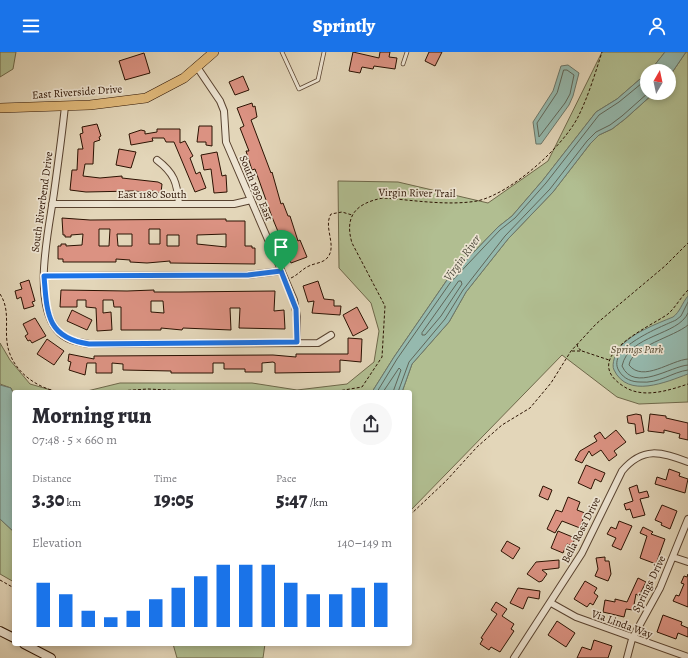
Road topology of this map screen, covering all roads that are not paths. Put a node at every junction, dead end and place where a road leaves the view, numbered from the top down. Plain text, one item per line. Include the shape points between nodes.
1 (214, 52) edge
2 (282, 52) edge
3 (324, 52) edge
4 (407, 52) edge
5 (403, 64) dead end
6 (197, 67) junction
7 (66, 106) junction
8 (0, 108) edge
9 (157, 160) dead end
10 (251, 200) junction
11 (52, 204) junction
12 (179, 204) junction
13 (281, 271) junction
14 (44, 276) junction
15 (331, 335) dead end
16 (297, 342) junction
17 (688, 462) edge
18 (688, 519) edge
19 (673, 557) junction
20 (688, 562) edge
21 (551, 603) junction
22 (0, 630) edge
23 (12, 637) edge
24 (632, 639) junction
25 (28, 646) edge
26 (688, 657) edge
27 (52, 658) edge
28 (514, 658) edge
29 (627, 658) edge

1 - 6 main road, East Riverside Drive
2 - 3 lane via 299,89 318,80
4 - 5 lane
6 - 7 main road, East Riverside Drive via 184,78 146,98
6 - 10 street, South 1930 East via 220,101 224,111 226,142
7 - 8 main road, East Riverside Drive
7 - 11 street, South Riverbend Drive
9 - 12 street via 173,176 178,188
10 - 12 street, East 1180 South via 234,204
10 - 13 street, South 1930 East
11 - 12 street, East 1180 South
11 - 14 street, South Riverbend Drive via 45,243
13 - 14 street via 248,275
13 - 16 street, South 1930 East via 296,309
14 - 16 street, South Riverbend Drive via 47,312 57,331 76,342
15 - 16 street, South Riverbend Drive via 318,343
17 - 21 street, Bella Rosa Drive via 662,453 651,453 630,462 622,471 582,553
18 - 19 street, Springs Drive
19 - 20 street
19 - 24 street, Springs Drive via 660,588
21 - 24 street, Via Linda Way via 576,617
21 - 28 street, Bella Rosa Drive
22 - 23 main road
24 - 26 street, Via Linda Way
24 - 29 street, Springs Drive
25 - 27 main road

